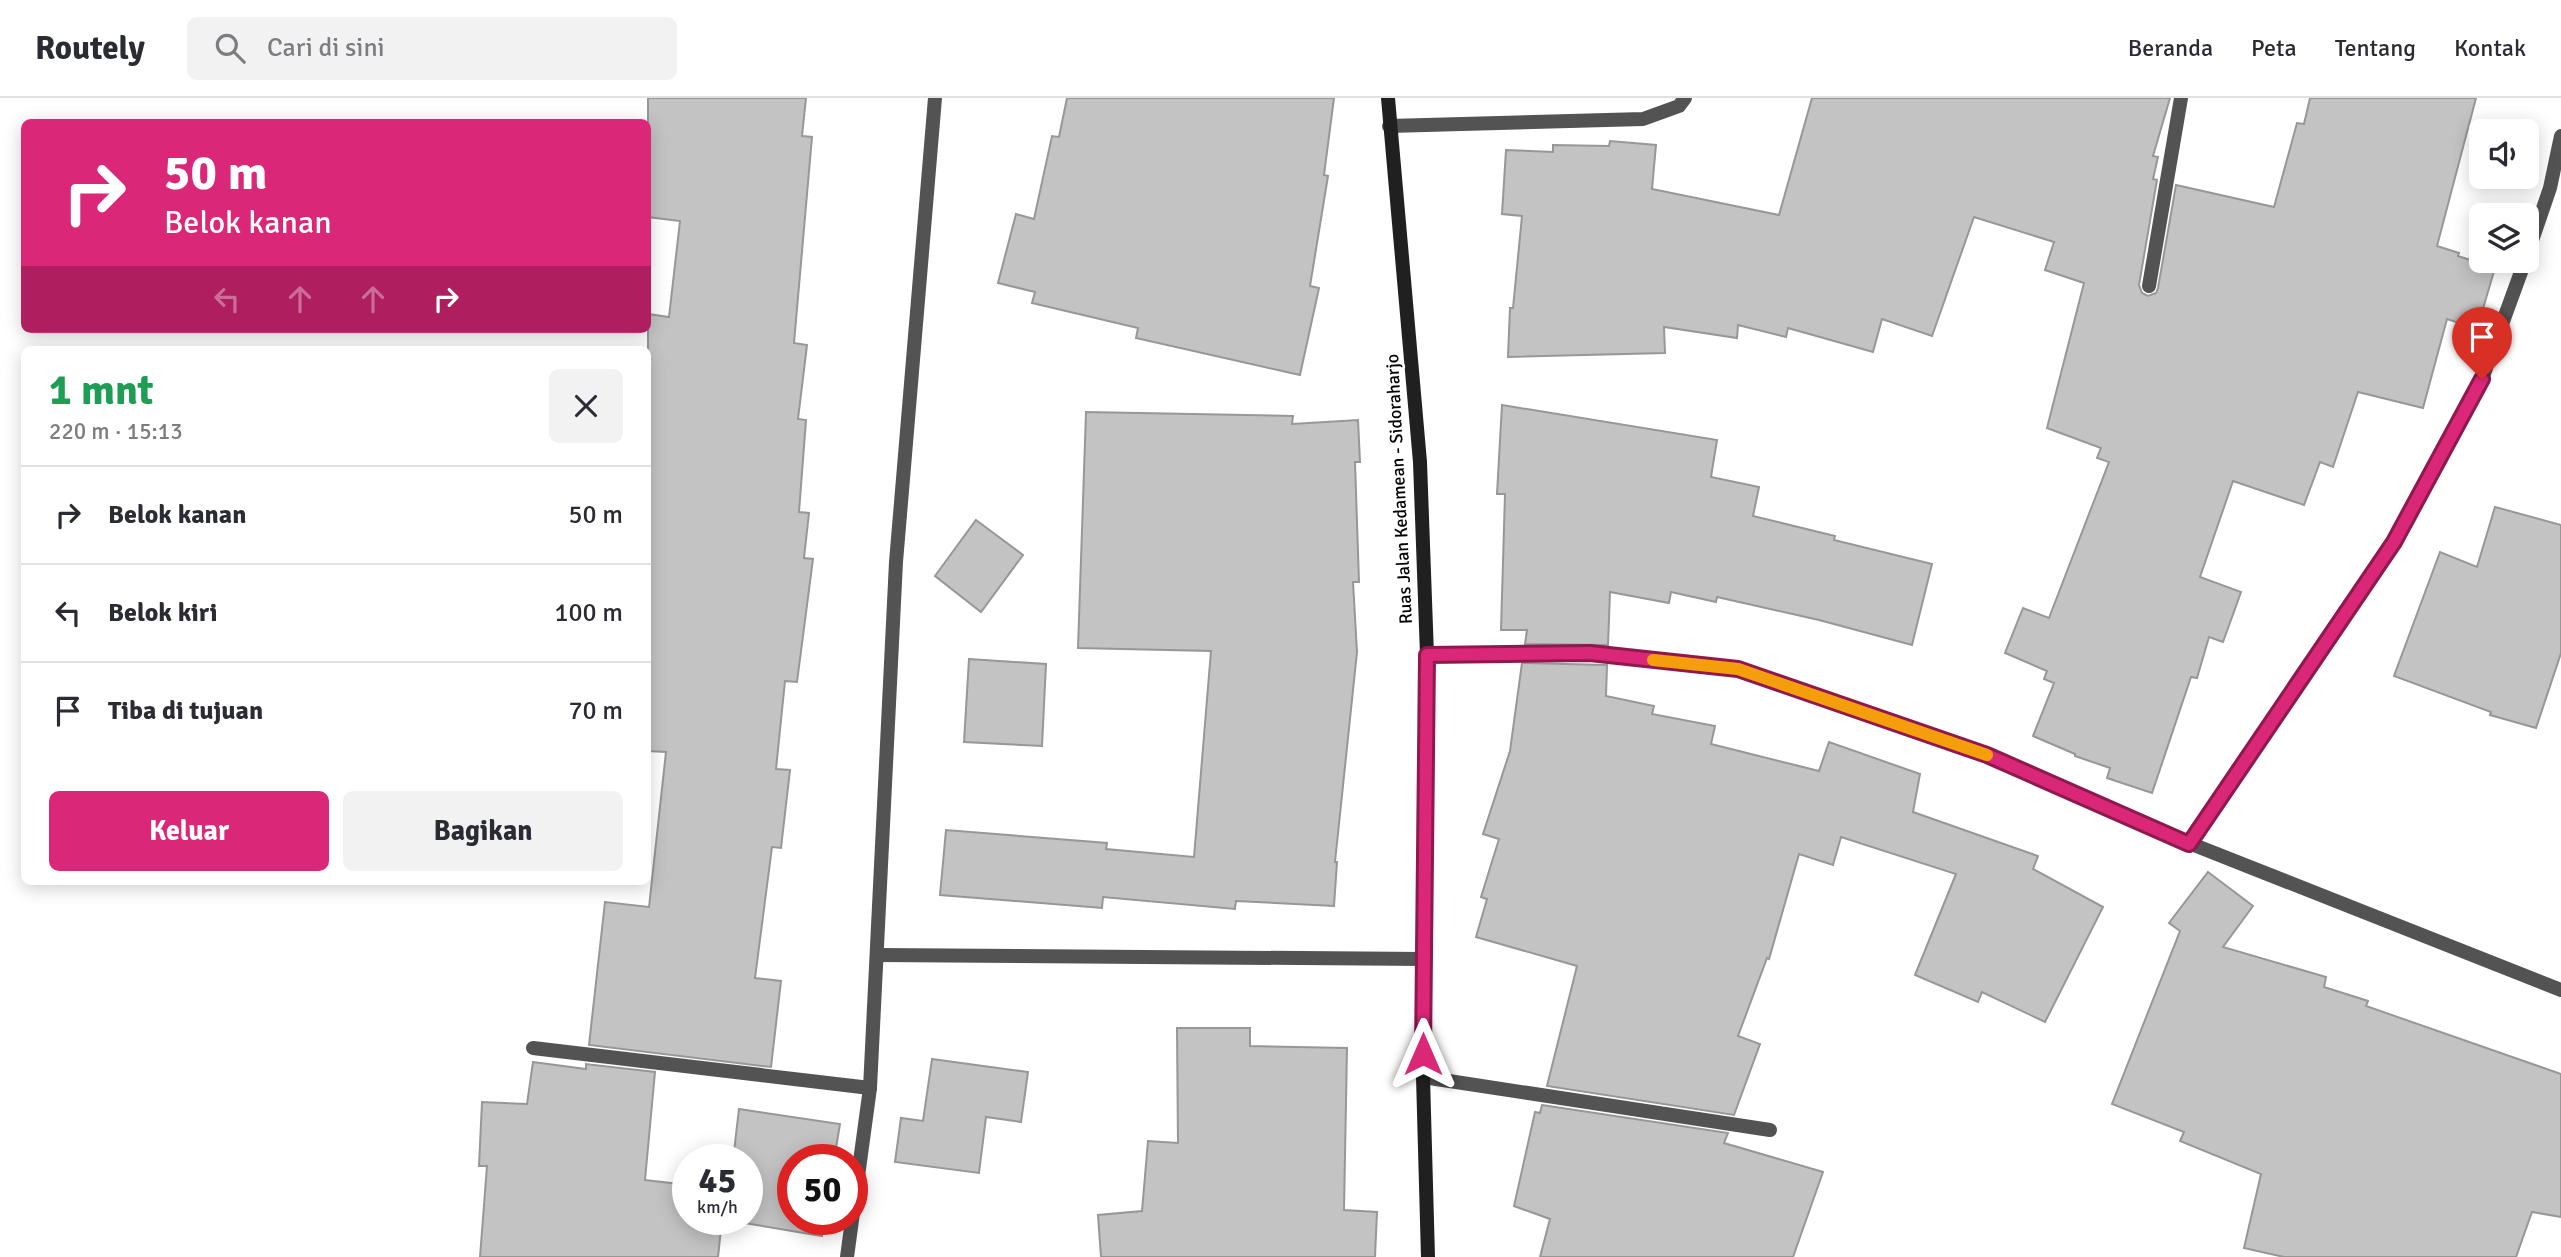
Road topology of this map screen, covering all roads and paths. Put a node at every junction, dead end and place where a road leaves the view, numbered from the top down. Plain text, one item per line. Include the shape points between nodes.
1 (935, 98) edge
2 (1388, 98) edge
3 (1685, 98) edge
4 (2181, 98) edge
5 (1389, 126) junction
6 (2561, 136) edge
7 (2539, 220) edge
8 (2521, 273) edge
9 (2149, 286) dead end
10 (1427, 655) junction
11 (2189, 844) junction
12 (877, 955) junction
13 (1424, 959) junction
14 (2561, 990) edge
15 (533, 1048) dead end
16 (1423, 1077) junction
17 (870, 1088) junction
18 (1770, 1130) dead end
19 (847, 1257) edge
20 (1428, 1257) edge

1 - 12 street via 896,562
2 - 5 main road, Ruas Jalan Kedamean - Sidoraharjo
3 - 5 street via 1679,106 1643,119
4 - 9 street
5 - 10 main road, Ruas Jalan Kedamean - Sidoraharjo via 1420,462
6 - 7 street
8 - 11 street via 2482,379 2394,542
10 - 11 street via 1590,653 1738,669 1987,755
10 - 13 main road, Ruas Jalan Kedamean - Sidoraharjo
11 - 14 street
12 - 13 street
12 - 17 street
13 - 16 main road, Ruas Jalan Kedamean - Sidoraharjo
15 - 17 street
16 - 18 street
16 - 20 main road, Ruas Jalan Kedamean - Sidoraharjo
17 - 19 street

